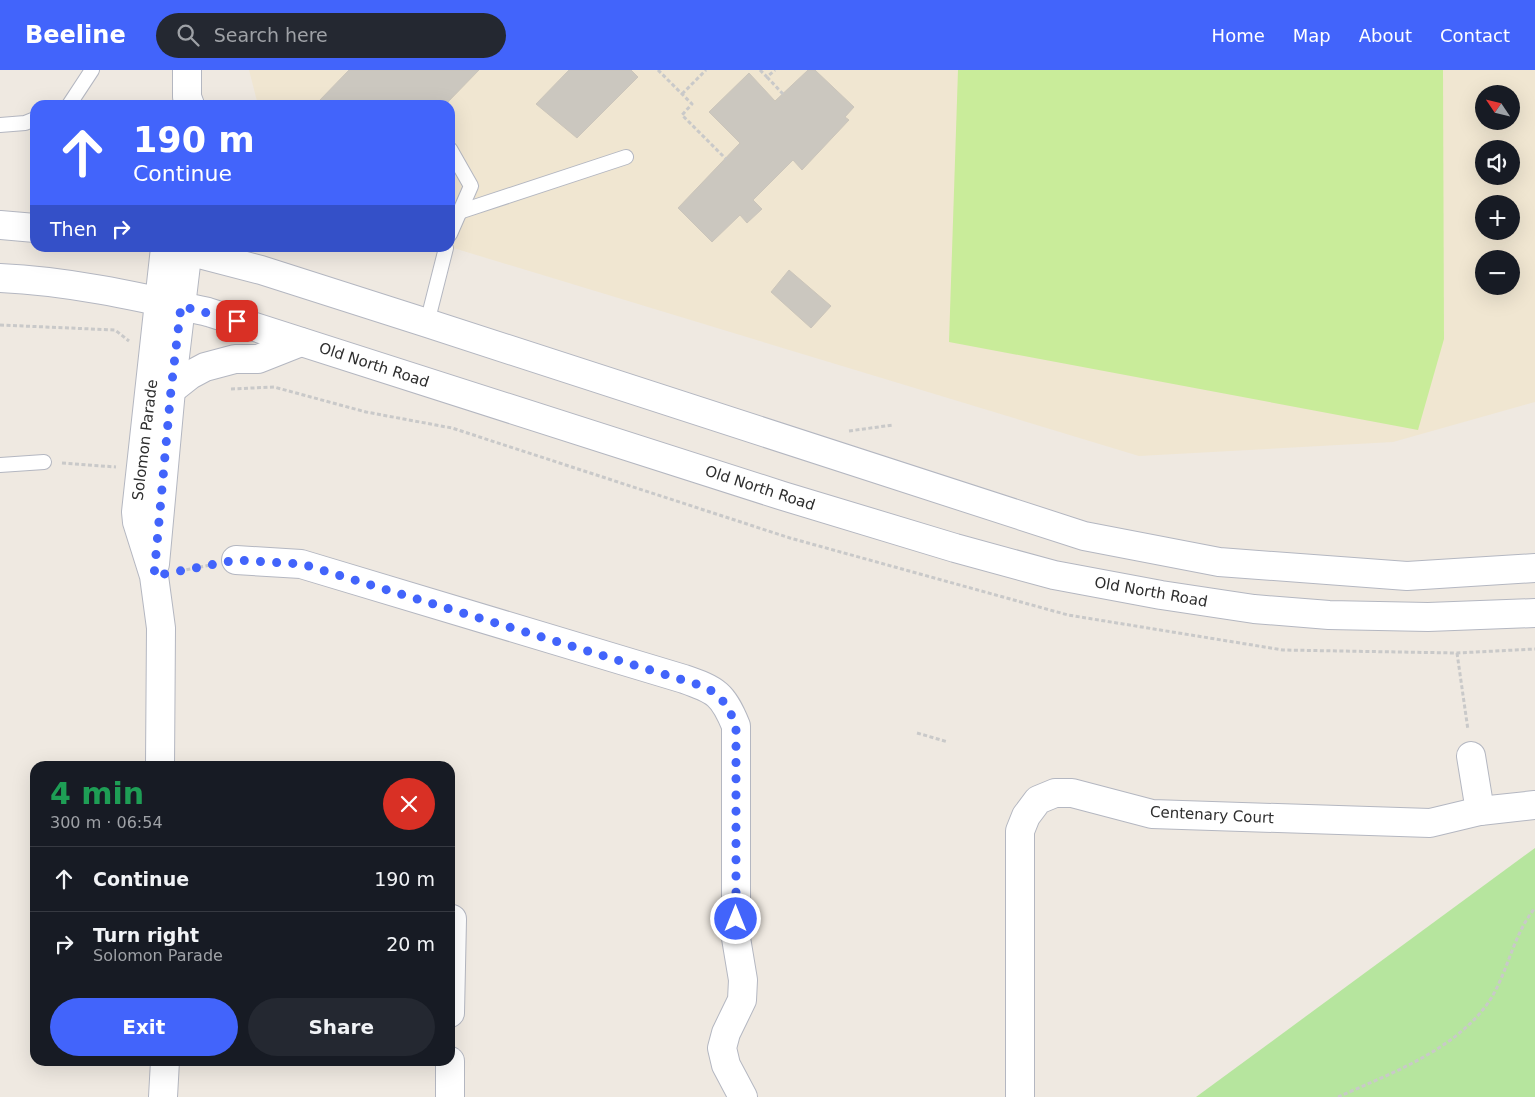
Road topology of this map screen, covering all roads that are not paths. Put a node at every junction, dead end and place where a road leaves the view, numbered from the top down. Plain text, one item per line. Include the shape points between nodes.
1 (92, 70) edge
2 (187, 70) edge
3 (72, 100) edge
4 (186, 100) edge
5 (30, 121) edge
6 (0, 125) edge
7 (626, 157) dead end
8 (455, 158) edge
9 (459, 212) junction
10 (455, 222) edge
11 (0, 225) edge
12 (30, 228) edge
13 (178, 252) edge
14 (194, 252) edge
15 (249, 252) edge
16 (445, 252) edge
17 (261, 270) junction
18 (0, 278) edge
19 (170, 304) junction
20 (427, 323) junction
21 (301, 342) junction
22 (171, 390) junction
23 (44, 462) road end
24 (0, 465) edge
25 (236, 560) road end
26 (1535, 568) edge
27 (154, 576) junction
28 (1535, 613) edge
29 (1471, 756) road end
30 (160, 761) edge
31 (1535, 805) edge
32 (1480, 811) junction
33 (165, 1066) edge
34 (450, 1066) edge
35 (163, 1097) edge
36 (450, 1097) edge
37 (742, 1097) edge
38 (1020, 1097) edge

1 - 3 lane
2 - 4 main road
5 - 6 lane
7 - 9 lane
8 - 9 lane via 471,186
9 - 10 lane
11 - 12 main road
13 - 19 main road
14 - 17 main road
15 - 17 main road
16 - 20 lane
17 - 20 main road
18 - 19 main road, Old North Road via 34,280
19 - 21 main road, Old North Road via 208,312
19 - 22 main road, Solomon Parade
19 - 27 main road, Solomon Parade via 141,469 136,522
20 - 26 main road via 1084,536 1219,562 1397,575
21 - 22 main road via 258,359 235,359 205,367
21 - 28 main road, Old North Road via 783,496 1054,575 1254,609 1428,616
22 - 27 main road, Solomon Parade
23 - 24 lane
25 - 37 main road via 302,564 684,679 721,697 736,726 736,938 743,980 742,1000 722,1048 726,1065
27 - 30 main road, Solomon Parade via 161,628
29 - 32 main road
31 - 32 main road, Centenary Court
32 - 38 main road, Centenary Court via 1430,823 1152,814 1072,793 1055,793 1038,800 1020,831
33 - 35 main road
34 - 36 main road

